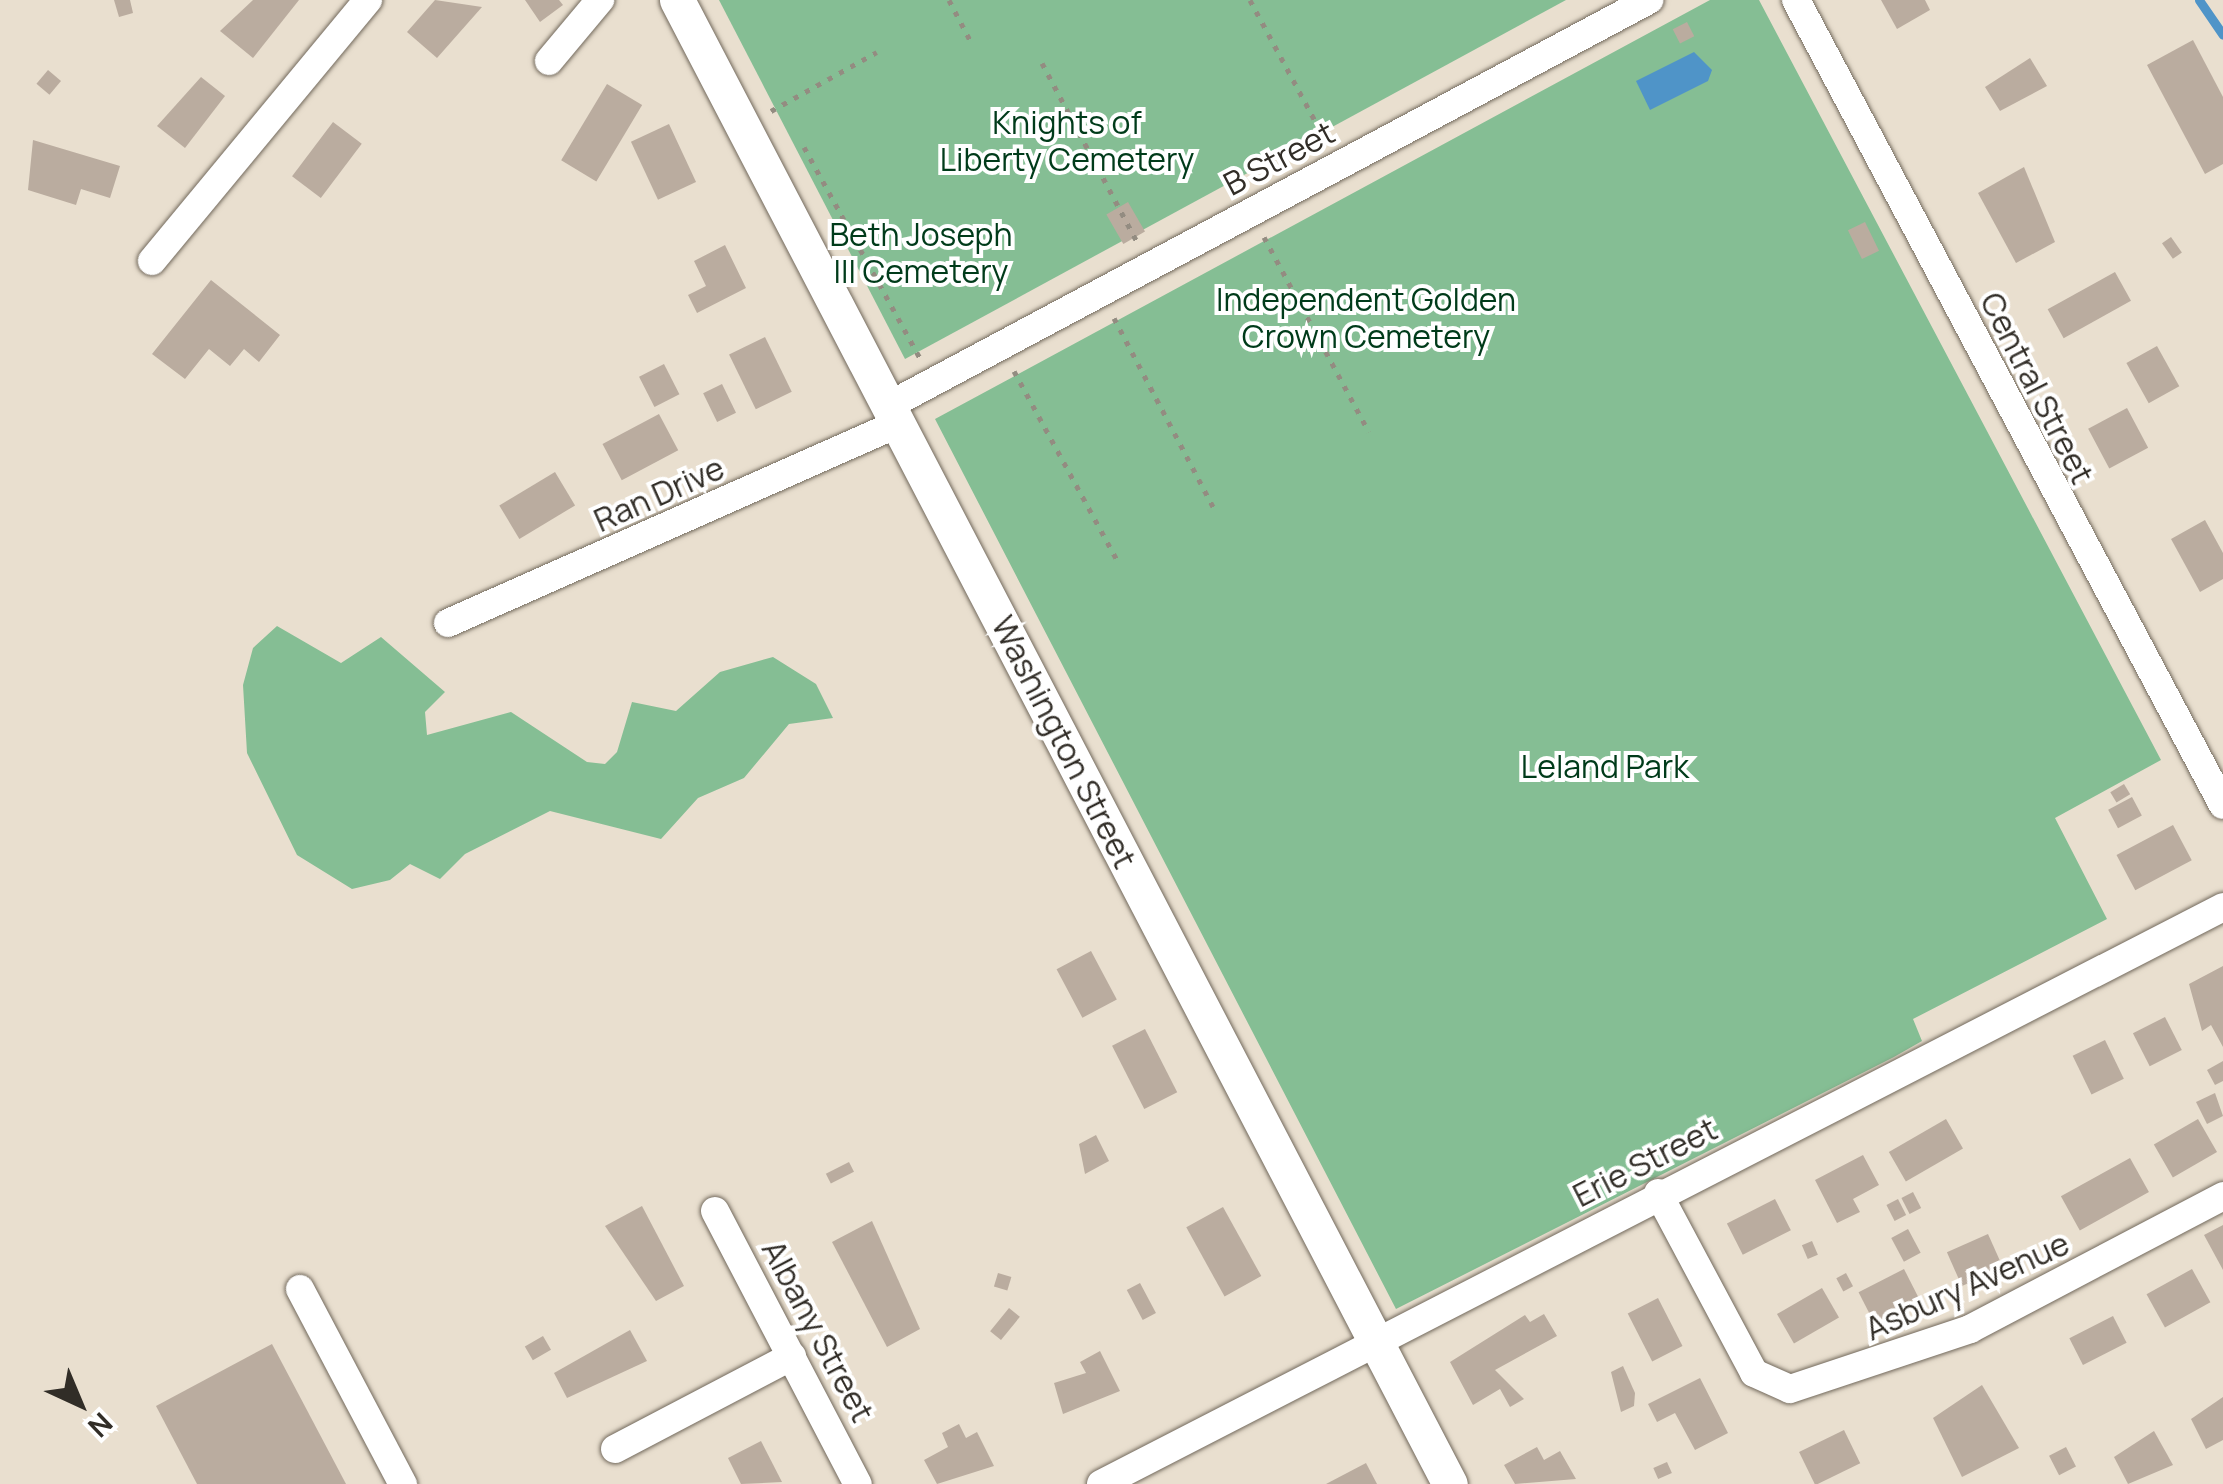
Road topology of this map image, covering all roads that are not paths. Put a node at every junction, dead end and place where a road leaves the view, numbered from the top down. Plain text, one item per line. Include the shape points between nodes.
1 (368, 0) edge
2 (600, 0) edge
3 (677, 0) edge
4 (1649, 0) edge
5 (1796, 0) edge
6 (549, 60) dead end
7 (152, 261) dead end
8 (892, 415) junction
9 (448, 623) dead end
10 (2223, 805) edge
11 (2223, 907) edge
12 (1658, 1194) junction
13 (2223, 1196) edge
14 (715, 1211) dead end
15 (300, 1289) dead end
16 (1376, 1342) junction
17 (792, 1356) junction
18 (616, 1449) dead end
19 (404, 1484) edge
20 (858, 1484) edge
21 (1101, 1484) edge
22 (1450, 1484) edge

1 - 7 street
2 - 6 street
3 - 8 main road, Washington Street
4 - 8 street, B Street via 933,382
5 - 10 street, Central Street
8 - 9 street, Ran Drive
8 - 16 main road, Washington Street
11 - 12 street, Erie Street
12 - 13 street, Asbury Avenue via 1754,1374 1790,1389 1970,1330
12 - 16 street, Erie Street
14 - 17 street, Albany Street
15 - 19 street
16 - 21 street, Erie Street
16 - 22 main road, Washington Street
17 - 18 street
17 - 20 street, Albany Street

